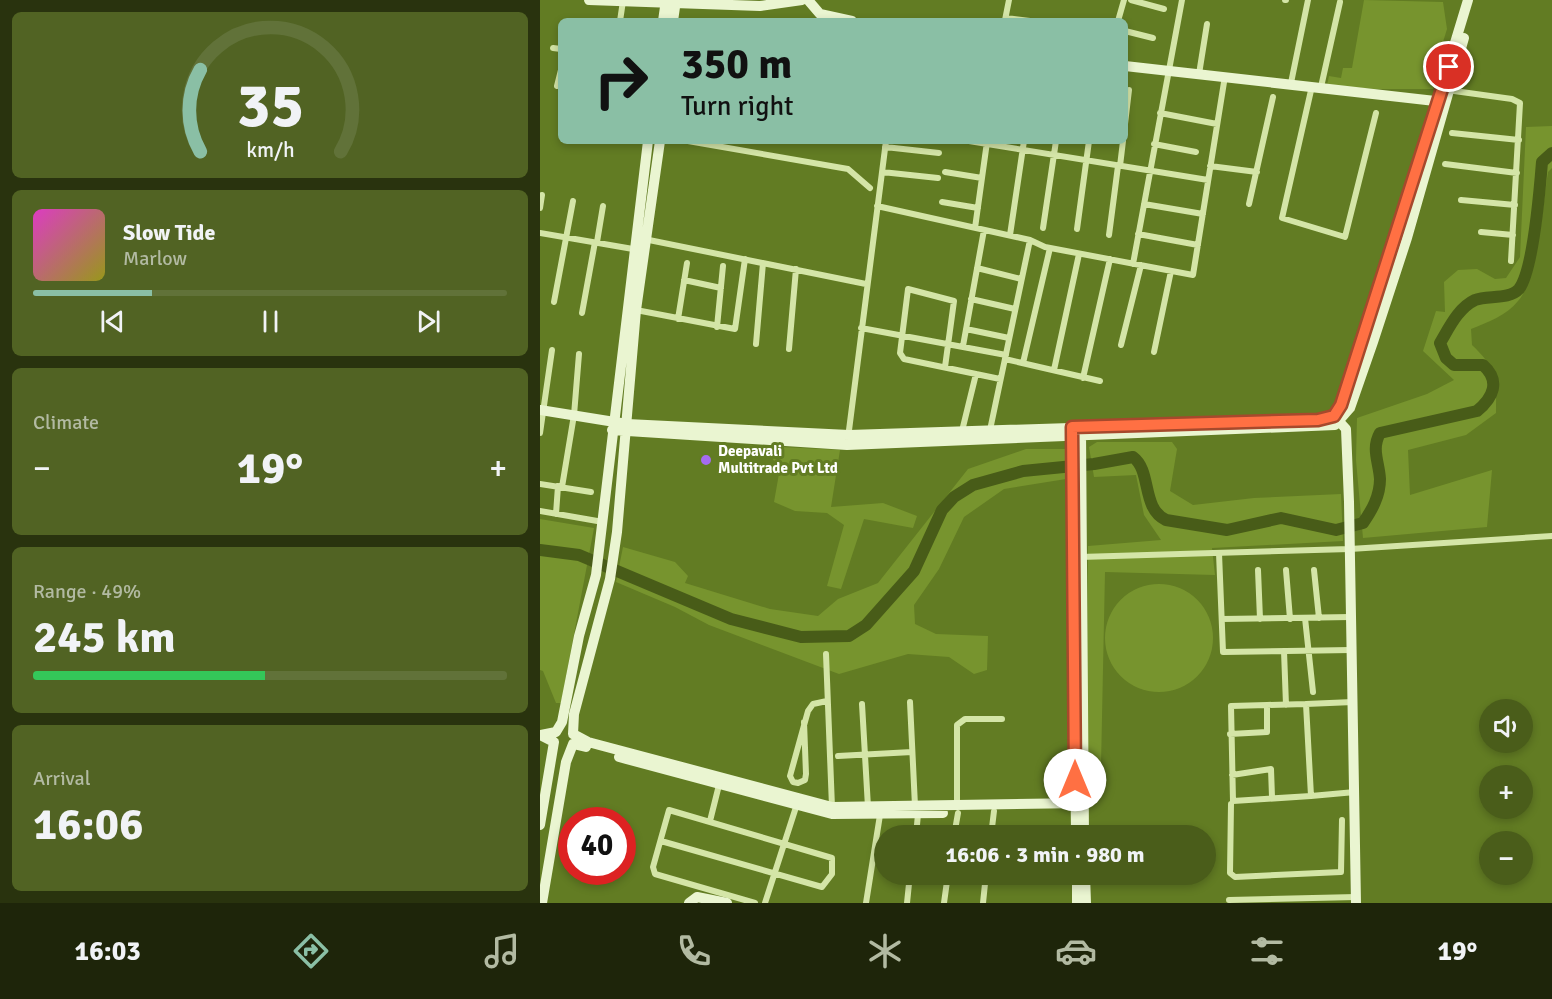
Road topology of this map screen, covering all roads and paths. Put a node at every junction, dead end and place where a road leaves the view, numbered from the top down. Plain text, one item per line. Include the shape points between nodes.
1 (589, 0) edge
2 (802, 0) edge
3 (808, 0) edge
4 (1009, 0) edge
5 (1124, 0) edge
6 (1131, 0) edge
7 (1182, 0) edge
8 (1308, 0) edge
9 (1468, 0) edge
10 (1474, 0) edge
11 (623, 2) edge
12 (671, 2) edge
13 (1340, 2) dead end
14 (1164, 9) dead end
15 (820, 17) edge
16 (620, 18) edge
17 (664, 18) edge
18 (673, 18) edge
19 (1005, 18) edge
20 (1119, 18) edge
21 (1207, 24) dead end
22 (1128, 32) edge
23 (1153, 38) dead end
24 (553, 48) dead end
25 (558, 49) edge
26 (1128, 66) edge
27 (1167, 71) junction
28 (1199, 74) junction
29 (1225, 76) junction
30 (1291, 83) junction
31 (1316, 87) junction
32 (1129, 90) dead end
33 (1447, 90) junction
34 (1273, 97) dead end
35 (1128, 98) edge
36 (1443, 101) junction
37 (1160, 113) junction
38 (1376, 113) dead end
39 (1217, 124) junction
40 (1452, 133) dead end
41 (1519, 140) junction
42 (648, 144) edge
43 (659, 144) edge
44 (705, 144) edge
45 (886, 144) edge
46 (987, 144) edge
47 (996, 144) edge
48 (1024, 144) edge
49 (1056, 144) edge
50 (1089, 144) edge
51 (1123, 144) edge
52 (1154, 144) junction
53 (1023, 150) junction
54 (1196, 152) dead end
55 (939, 153) dead end
56 (1054, 155) junction
57 (1087, 160) junction
58 (1445, 164) dead end
59 (1119, 166) junction
60 (1210, 166) junction
61 (1150, 171) junction
62 (882, 172) junction
63 (945, 172) dead end
64 (1257, 172) junction
65 (1517, 173) junction
66 (982, 177) junction
67 (938, 178) dead end
68 (1208, 180) junction
69 (870, 188) dead end
70 (542, 195) dead end
71 (1461, 200) dead end
72 (573, 201) dead end
73 (942, 202) dead end
74 (1144, 204) junction
75 (1249, 204) dead end
76 (1515, 205) junction
77 (603, 206) dead end
78 (877, 206) junction
79 (540, 208) edge
80 (978, 208) junction
81 (1203, 214) junction
82 (975, 228) junction
83 (1042, 228) dead end
84 (1077, 229) dead end
85 (984, 230) junction
86 (1481, 232) dead end
87 (540, 233) edge
88 (1138, 234) junction
89 (1109, 235) dead end
90 (1513, 235) junction
91 (1010, 236) junction
92 (566, 237) junction
93 (640, 238) junction
94 (1029, 240) junction
95 (596, 242) junction
96 (1198, 245) junction
97 (1050, 248) junction
98 (633, 249) junction
99 (1079, 254) junction
100 (745, 259) junction
101 (1110, 260) junction
102 (1511, 261) dead end
103 (687, 263) dead end
104 (763, 263) junction
105 (1137, 265) junction
106 (723, 266) dead end
107 (977, 268) junction
108 (796, 270) junction
109 (1171, 271) junction
110 (1022, 279) junction
111 (684, 280) junction
112 (866, 284) junction
113 (721, 288) junction
114 (971, 299) junction
115 (554, 302) dead end
116 (1015, 309) junction
117 (636, 310) junction
118 (582, 313) dead end
119 (678, 319) junction
120 (717, 327) junction
121 (861, 328) junction
122 (966, 329) junction
123 (902, 335) junction
124 (1009, 338) junction
125 (756, 344) dead end
126 (948, 344) junction
127 (1121, 345) dead end
128 (963, 346) junction
129 (789, 349) dead end
130 (552, 350) dead end
131 (1154, 352) dead end
132 (579, 354) dead end
133 (1005, 357) junction
134 (1023, 363) junction
135 (945, 368) junction
136 (1054, 370) junction
137 (976, 374) junction
138 (1083, 378) junction
139 (1000, 379) junction
140 (1100, 381) dead end
141 (542, 410) edge
142 (574, 415) junction
143 (1337, 419) junction
144 (612, 426) junction
145 (626, 429) junction
146 (990, 430) junction
147 (962, 431) junction
148 (1076, 432) junction
149 (540, 433) edge
150 (848, 440) junction
151 (540, 484) edge
152 (560, 487) junction
153 (591, 492) dead end
154 (540, 511) edge
155 (556, 514) junction
156 (603, 522) junction
157 (1552, 536) edge
158 (1350, 545) junction
159 (1219, 553) junction
160 (1078, 557) junction
161 (1257, 570) dead end
162 (1286, 570) dead end
163 (1314, 570) dead end
164 (1351, 617) junction
165 (1305, 618) junction
166 (1319, 618) junction
167 (1222, 619) junction
168 (1260, 619) junction
169 (1290, 619) junction
170 (1352, 650) junction
171 (1284, 651) junction
172 (1309, 651) junction
173 (826, 654) dead end
174 (1312, 692) dead end
175 (827, 702) junction
176 (910, 702) dead end
177 (1353, 702) junction
178 (862, 704) dead end
179 (1306, 704) junction
180 (1267, 705) junction
181 (1286, 705) junction
182 (1002, 719) dead end
183 (804, 722) junction
184 (1230, 734) junction
185 (540, 735) edge
186 (555, 737) junction
187 (573, 739) junction
188 (912, 752) junction
189 (866, 754) junction
190 (838, 756) dead end
191 (1232, 775) junction
192 (720, 781) junction
193 (1354, 792) junction
194 (1311, 796) junction
195 (1272, 797) junction
196 (797, 803) junction
197 (1231, 804) dead end
198 (1079, 806) junction
199 (868, 807) junction
200 (957, 809) junction
201 (836, 810) junction
202 (917, 810) junction
203 (994, 811) junction
204 (880, 815) junction
205 (1342, 820) dead end
206 (710, 821) junction
207 (540, 825) edge
208 (916, 825) edge
209 (955, 825) edge
210 (992, 825) edge
211 (1077, 825) edge
212 (1082, 825) edge
213 (1341, 836) junction
214 (1355, 837) junction
215 (661, 841) junction
216 (785, 845) junction
217 (776, 873) junction
218 (909, 885) edge
219 (946, 885) edge
220 (985, 885) edge
221 (1077, 885) edge
222 (1085, 885) edge
223 (1229, 900) dead end
224 (1322, 900) edge
225 (1356, 900) edge
226 (1262, 901) edge
227 (542, 903) edge
228 (689, 903) edge
229 (727, 903) edge
230 (755, 903) edge
231 (765, 903) edge
232 (866, 903) edge
233 (907, 903) edge
234 (944, 903) edge
235 (983, 903) edge
236 (1077, 903) edge
237 (1086, 903) edge

1 - 11 street
2 - 12 street via 760,6
3 - 15 street
4 - 19 street
5 - 20 street
6 - 14 street
7 - 27 street
8 - 30 street
9 - 33 street
10 - 33 street
11 - 12 street
11 - 16 street
12 - 17 street
12 - 18 street
13 - 31 street
21 - 28 street
22 - 23 street
24 - 25 street
26 - 27 street
27 - 28 street
27 - 37 street
28 - 29 street
29 - 30 street
29 - 39 street
30 - 31 street
31 - 36 street
31 - 38 street via 1282,218 1346,237
32 - 35 street
33 - 36 street
33 - 41 street via 1517,101 1521,107
34 - 64 street
36 - 143 street
37 - 39 street
37 - 52 street
39 - 60 street
40 - 41 street
41 - 65 street
42 - 93 street
43 - 93 street
44 - 69 street via 848,169
45 - 55 street
45 - 62 street
46 - 66 street
47 - 53 street
48 - 53 street
49 - 56 street
50 - 57 street
51 - 59 street
52 - 54 street
52 - 61 street
53 - 56 street
53 - 91 street
56 - 57 street
56 - 83 street
57 - 59 street
57 - 84 street
58 - 65 street
59 - 61 street
59 - 89 street
60 - 64 street
60 - 68 street
61 - 68 street
61 - 74 street
62 - 67 street
62 - 78 street
63 - 66 street
64 - 75 street
65 - 76 street
66 - 80 street
68 - 81 street
70 - 79 street
71 - 76 street
72 - 92 street
73 - 80 street
74 - 81 street
74 - 88 street
76 - 90 street
77 - 95 street
78 - 82 street
78 - 112 street
80 - 82 street
81 - 96 street
82 - 85 street
85 - 91 street
85 - 107 street
86 - 90 street
87 - 92 street
88 - 96 street
88 - 105 street
90 - 102 street
91 - 94 street
92 - 95 street
92 - 115 street
93 - 98 street
93 - 100 street
93 - 117 street
94 - 97 street
94 - 110 street
95 - 98 street
95 - 118 street
96 - 109 street via 1193,275
97 - 99 street
97 - 134 street
98 - 144 street
99 - 101 street
99 - 136 street
100 - 104 street
100 - 120 street via 736,327
101 - 105 street
101 - 138 street
103 - 111 street
104 - 108 street
104 - 125 street
105 - 109 street
105 - 127 street
106 - 113 street
107 - 110 street
107 - 114 street
108 - 112 street
108 - 129 street
109 - 131 street
110 - 116 street
111 - 113 street
111 - 119 street
112 - 121 street
113 - 120 street
114 - 116 street
114 - 122 street
116 - 124 street
117 - 119 street
117 - 145 street
119 - 120 street
121 - 123 street
121 - 150 street
122 - 124 street
122 - 128 street
123 - 126 street
123 - 126 street via 909,289 953,300
123 - 135 street via 902,357
124 - 133 street
126 - 128 street
126 - 135 street
128 - 133 street
130 - 141 street
132 - 142 street
133 - 134 street
133 - 139 street
134 - 136 street
135 - 137 street
136 - 138 street
137 - 139 street
137 - 147 street
138 - 140 street
139 - 146 street
141 - 142 street
141 - 149 street
142 - 144 street
142 - 152 street
143 - 148 street
143 - 158 street via 1346,429
144 - 145 street
144 - 156 street
145 - 150 street
145 - 187 street via 610,579 583,672
146 - 147 street
146 - 148 street
147 - 150 street
148 - 150 street
148 - 160 street
151 - 152 street
152 - 153 street
152 - 155 street
154 - 155 street
155 - 156 street
156 - 186 street via 596,575 579,636 565,712
157 - 158 street
158 - 159 street
158 - 164 street
159 - 160 street
159 - 167 street
160 - 198 street
161 - 168 street
162 - 169 street
163 - 166 street
164 - 166 street
164 - 170 street
165 - 166 street
165 - 169 street
165 - 172 street
167 - 168 street
167 - 171 street via 1223,652
168 - 169 street
170 - 172 street
170 - 177 street
171 - 172 street
171 - 181 street
172 - 174 street
173 - 175 street
175 - 183 street via 809,706
175 - 201 street
176 - 188 street
177 - 179 street
177 - 193 street
178 - 189 street
179 - 181 street
179 - 194 street
180 - 181 street
180 - 184 street via 1231,706
180 - 184 street via 1267,732
182 - 200 street via 965,719 957,724
183 - 183 street via 790,776 798,783 805,780 806,774
184 - 191 street
185 - 186 street
186 - 187 street via 566,729
186 - 187 street via 562,749
186 - 207 street
187 - 192 street
187 - 227 street
188 - 189 street
188 - 202 street
189 - 190 street
189 - 199 street
191 - 195 street via 1233,801
191 - 195 street via 1271,769
192 - 196 street
192 - 206 street
193 - 194 street
193 - 214 street
194 - 195 street
196 - 201 street
196 - 216 street
197 - 213 street via 1232,876 1337,874 1342,869
198 - 200 street
198 - 203 street
198 - 211 street
198 - 212 street
199 - 201 street
199 - 202 street
200 - 202 street
200 - 203 street
200 - 209 street
201 - 204 street
202 - 204 street
202 - 208 street
203 - 210 street
204 - 232 street
205 - 213 street
206 - 215 street via 669,810
206 - 216 street
213 - 214 street
214 - 225 street
215 - 217 street
215 - 230 street via 654,874
216 - 217 street
216 - 217 street via 832,858 832,874 822,887
217 - 231 street
218 - 233 street
219 - 234 street
220 - 235 street
221 - 236 street
222 - 237 street
223 - 226 street
224 - 225 street
224 - 226 street
228 - 229 street via 697,897

